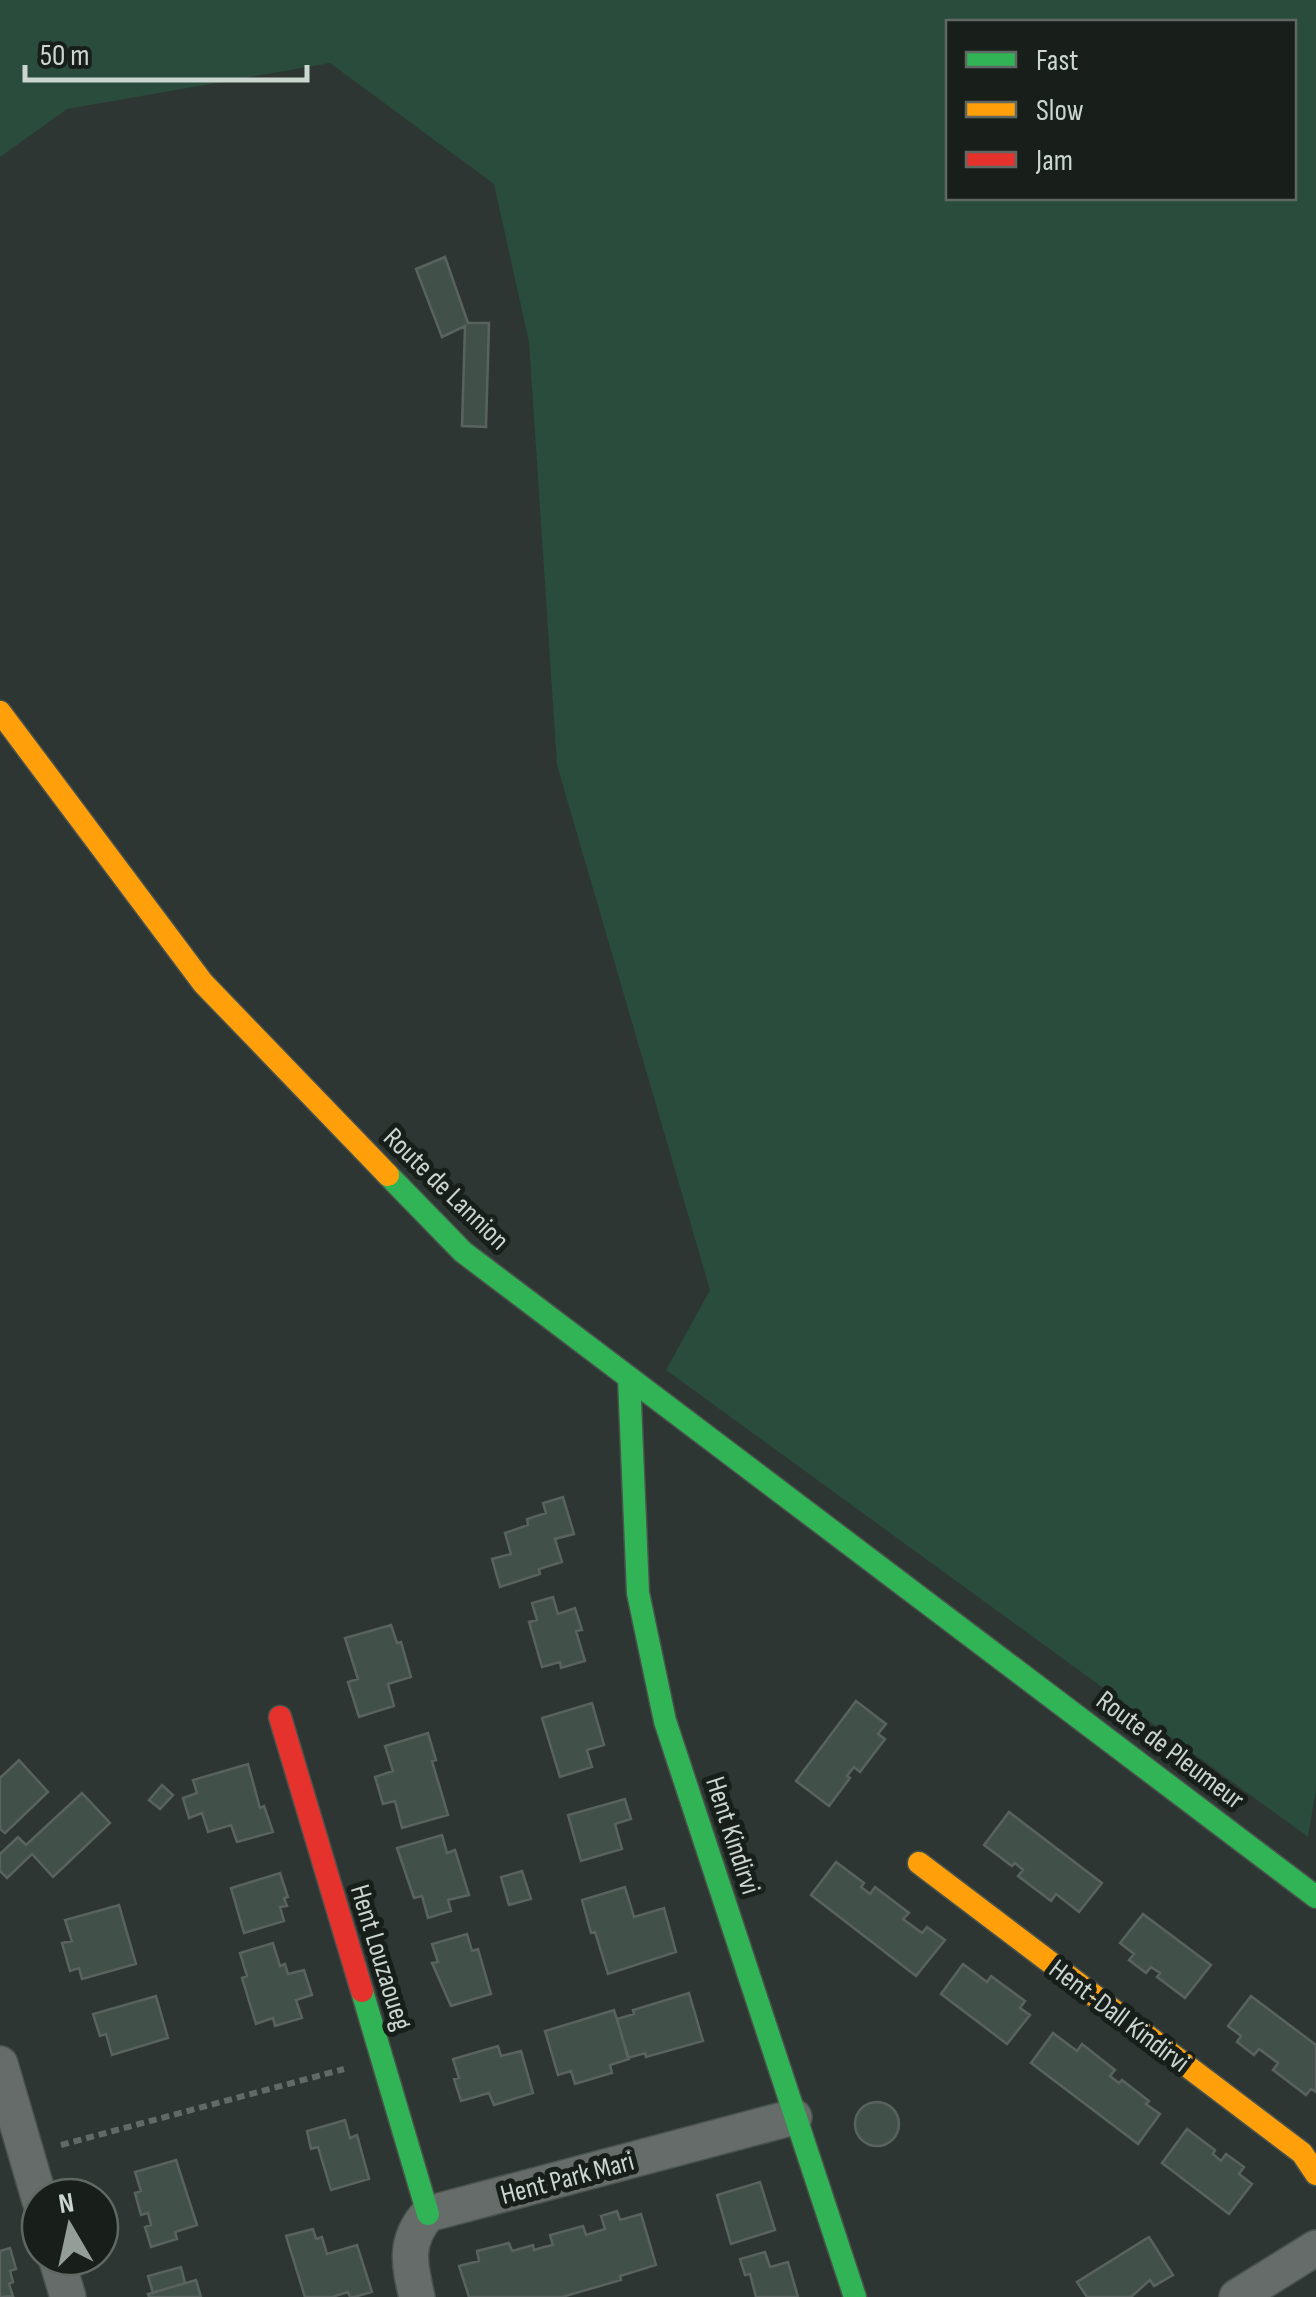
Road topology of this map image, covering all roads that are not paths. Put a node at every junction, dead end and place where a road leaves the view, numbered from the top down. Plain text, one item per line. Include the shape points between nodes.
1 (0, 712) edge
2 (630, 1378) junction
3 (990, 1649) joint
4 (280, 1717) dead end
5 (919, 1863) dead end
6 (1316, 1897) edge
7 (0, 2064) edge
8 (794, 2117) junction
9 (1316, 2174) edge
10 (33, 2177) edge
11 (428, 2214) junction
12 (1316, 2248) edge
13 (418, 2297) edge
14 (855, 2297) edge
15 (1237, 2297) edge

1 - 2 street, Route de Lannion via 203,983 463,1252
2 - 3 street, Route de Lannion
2 - 8 street, Hent Kindirvi via 638,1593 665,1721
3 - 6 street, Route de Pleumeur
4 - 11 street, Hent Louzaoueg
5 - 9 street, Hent-Dall Kindirvi via 1302,2153
7 - 10 street
8 - 11 street, Hent Park Mari
8 - 14 street, Hent Kindirvi
11 - 13 street via 409,2251
12 - 15 street

